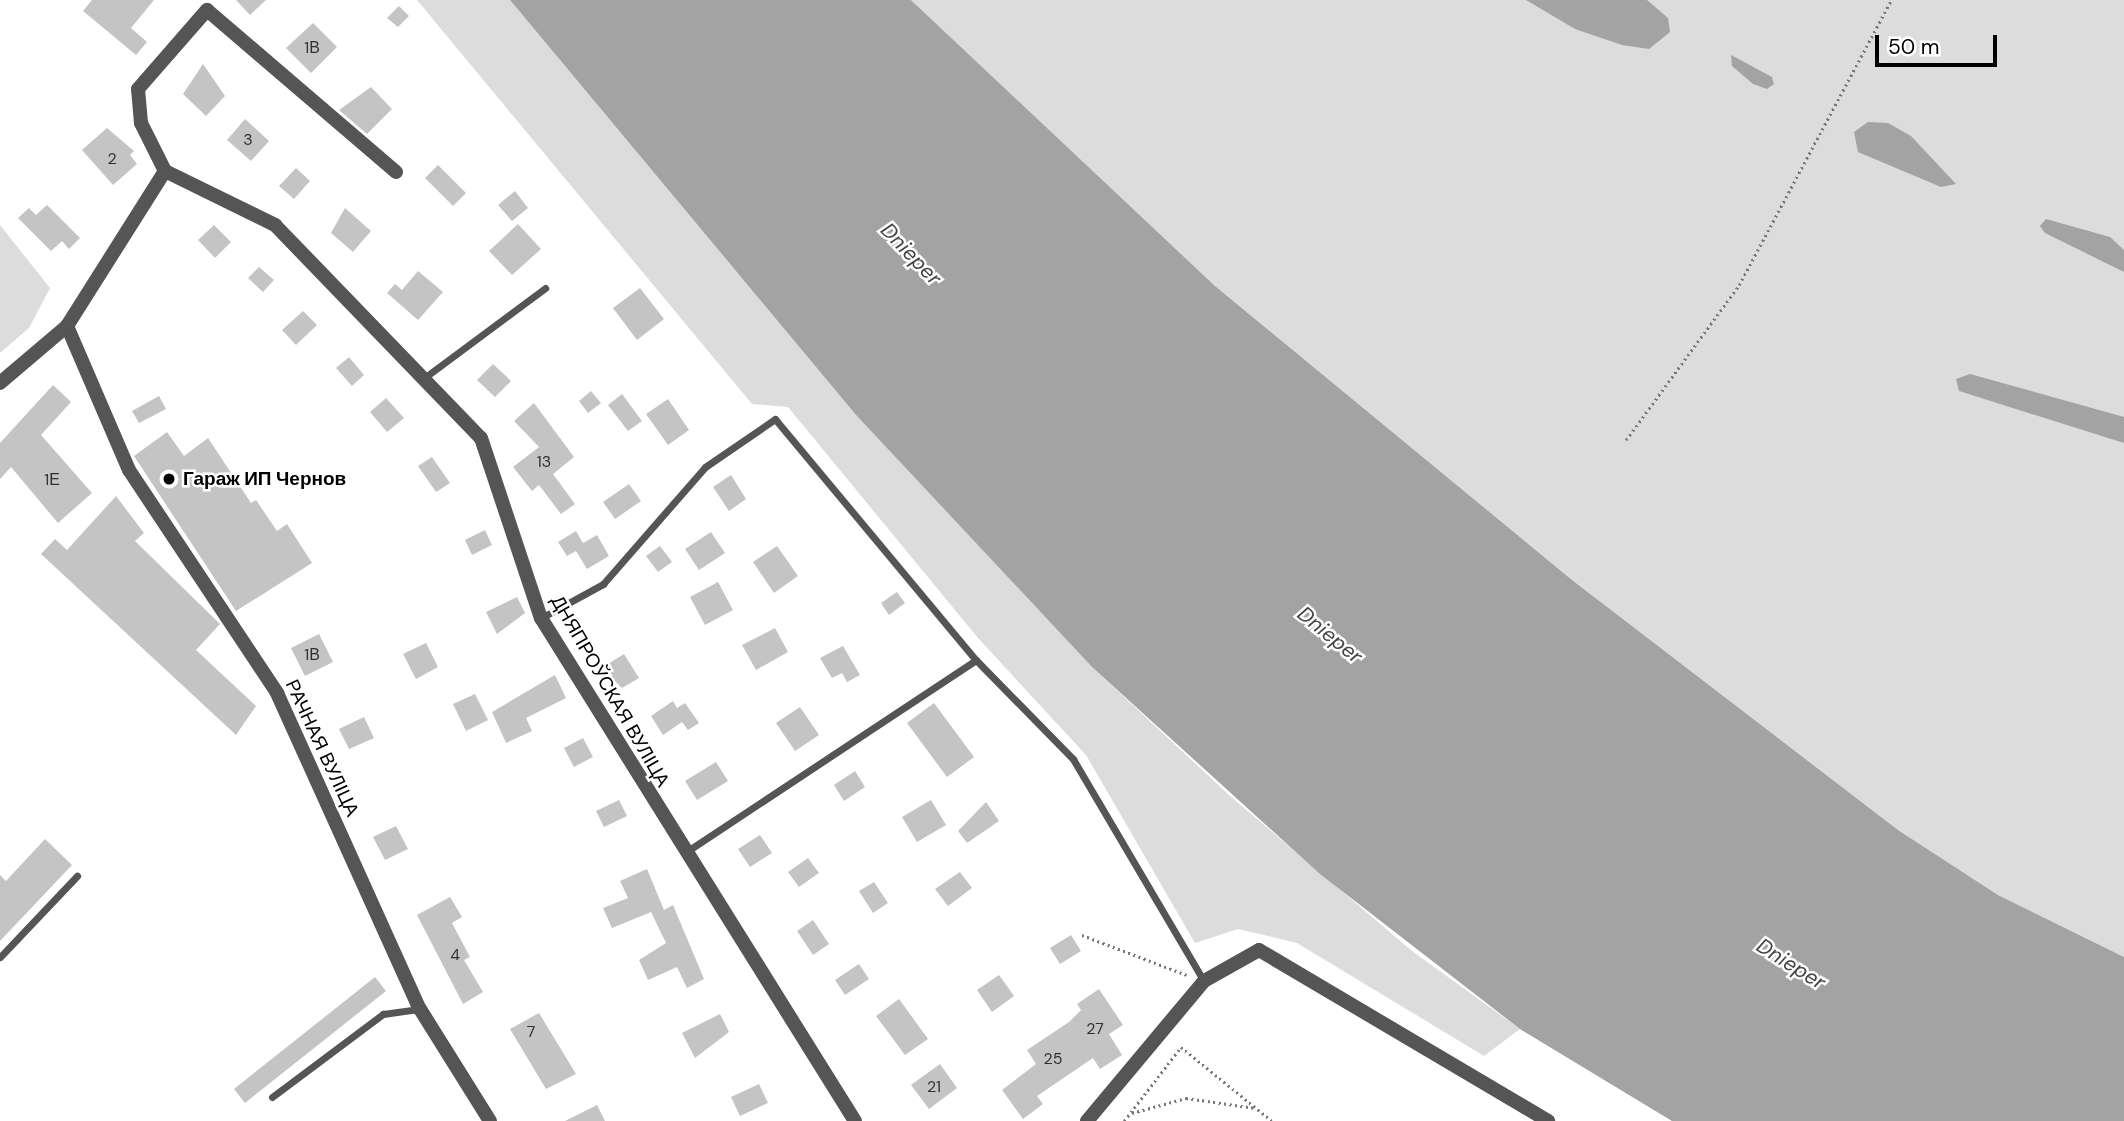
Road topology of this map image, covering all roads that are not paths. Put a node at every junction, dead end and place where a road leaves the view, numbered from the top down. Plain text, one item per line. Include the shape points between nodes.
1 (208, 5) edge
2 (165, 171) junction
3 (396, 172) dead end
4 (545, 288) dead end
5 (67, 326) junction
6 (423, 379) junction
7 (0, 383) edge
8 (541, 618) junction
9 (976, 660) junction
10 (684, 853) junction
11 (77, 876) dead end
12 (0, 957) edge
13 (1204, 981) junction
14 (420, 1009) junction
15 (272, 1097) dead end
16 (490, 1121) edge
17 (855, 1121) edge
18 (1087, 1121) edge
19 (1548, 1121) edge

1 - 2 street via 138,89 141,123
1 - 3 street
2 - 5 street
2 - 6 street, ДНЯПРОЎСКАЯ ВУЛІЦА via 275,225
4 - 6 lane
5 - 7 street
5 - 14 street, РАЧНАЯ ВУЛІЦА via 129,470 277,693
6 - 8 street, ДНЯПРОЎСКАЯ ВУЛІЦА via 481,438
8 - 9 lane via 603,584 705,467 775,419
8 - 10 street, ДНЯПРОЎСКАЯ ВУЛІЦА
9 - 10 lane
9 - 13 lane via 1073,760
10 - 17 street, ДНЯПРОЎСКАЯ ВУЛІЦА
11 - 12 lane
13 - 18 street
13 - 19 street via 1259,950
14 - 15 lane via 383,1014
14 - 16 street, РАЧНАЯ ВУЛІЦА

